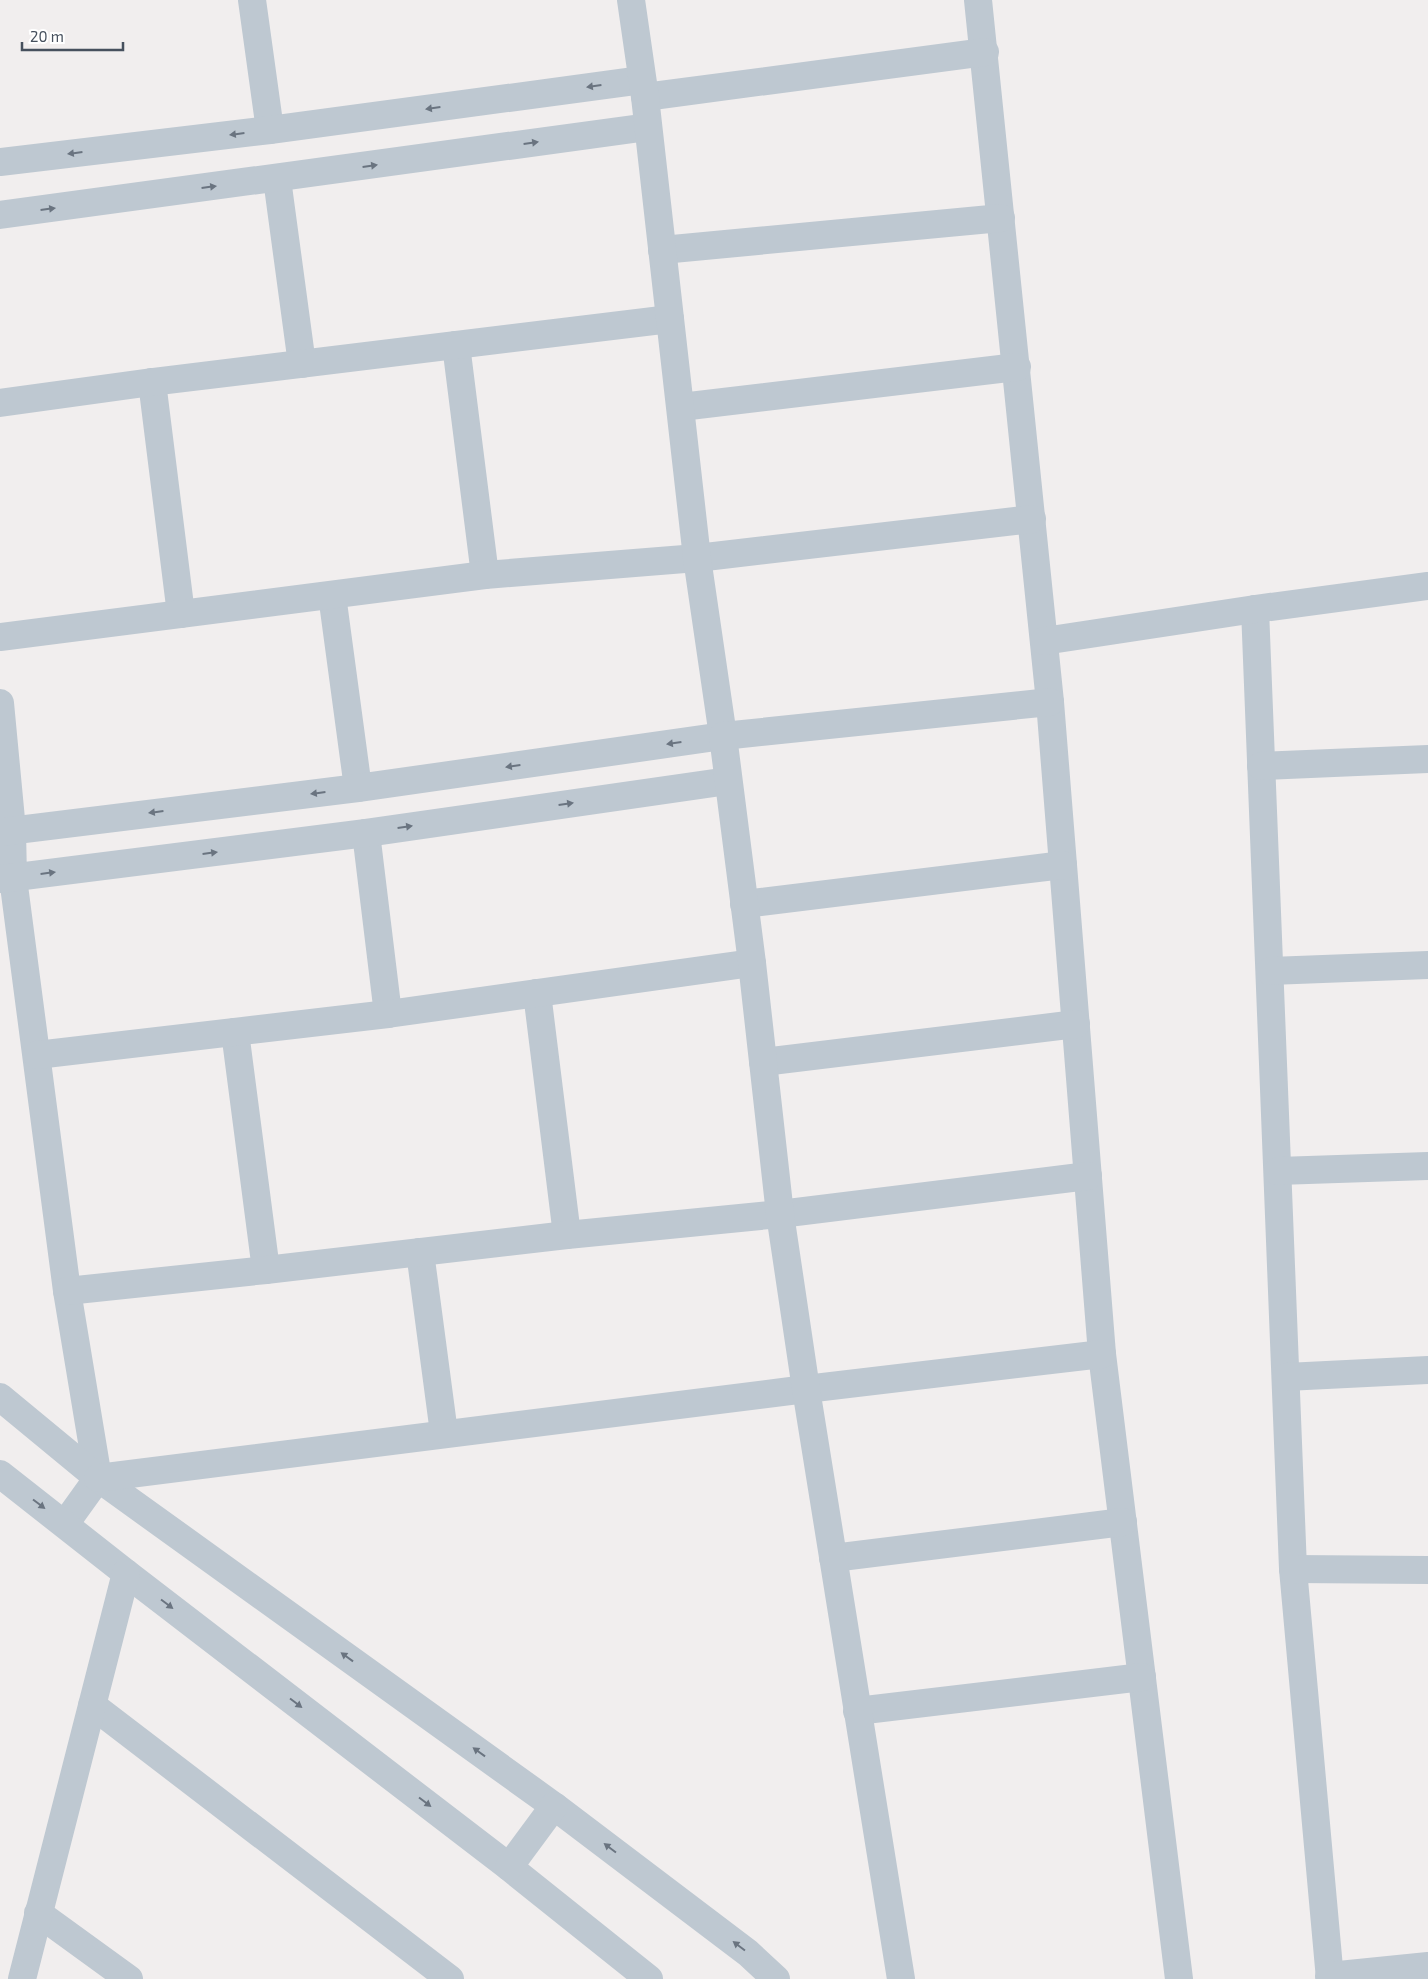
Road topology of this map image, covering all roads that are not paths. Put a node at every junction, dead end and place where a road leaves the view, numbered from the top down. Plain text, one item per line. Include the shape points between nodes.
1 (252, 0) edge
2 (631, 0) edge
3 (978, 0) edge
4 (985, 52) junction
5 (643, 88) junction
6 (648, 127) junction
7 (270, 130) junction
8 (0, 162) edge
9 (277, 179) junction
10 (0, 215) edge
11 (1001, 218) junction
12 (662, 250) junction
13 (670, 319) junction
14 (456, 345) junction
15 (302, 364) junction
16 (1017, 367) junction
17 (152, 382) junction
18 (0, 403) edge
19 (681, 407) junction
20 (1032, 519) junction
21 (697, 558) junction
22 (485, 575) junction
23 (1428, 586) edge
24 (332, 595) junction
25 (1255, 609) junction
26 (182, 614) junction
27 (0, 637) edge
28 (1044, 641) junction
29 (1050, 702) junction
30 (0, 703) edge
31 (722, 736) junction
32 (1428, 759) edge
33 (1261, 766) junction
34 (728, 781) junction
35 (358, 788) junction
36 (6, 831) edge
37 (366, 833) junction
38 (1063, 865) junction
39 (7, 878) edge
40 (744, 904) junction
41 (752, 963) junction
42 (1428, 965) edge
43 (1270, 971) junction
44 (536, 993) junction
45 (388, 1014) junction
46 (1076, 1024) junction
47 (235, 1032) junction
48 (37, 1055) junction
49 (762, 1062) junction
50 (1428, 1166) edge
51 (1278, 1171) junction
52 (1088, 1176) junction
53 (780, 1214) junction
54 (567, 1235) junction
55 (420, 1252) junction
56 (266, 1270) junction
57 (67, 1291) junction
58 (1102, 1354) junction
59 (1428, 1370) edge
60 (1286, 1377) junction
61 (806, 1389) junction
62 (0, 1397) edge
63 (444, 1433) junction
64 (0, 1474) edge
65 (98, 1478) junction
66 (1123, 1522) junction
67 (65, 1524) junction
68 (833, 1558) junction
69 (1294, 1569) junction
70 (1428, 1570) edge
71 (126, 1573) junction
72 (1142, 1677) junction
73 (92, 1705) junction
74 (858, 1711) junction
75 (554, 1806) junction
76 (509, 1866) junction
77 (38, 1913) junction
78 (1428, 1966) edge
79 (1330, 1977) edge
80 (22, 1979) edge
81 (129, 1979) edge
82 (450, 1979) edge
83 (649, 1979) edge
84 (776, 1979) edge
85 (901, 1979) edge
86 (1180, 1979) edge

1 - 7 street
2 - 5 street
3 - 4 street
4 - 5 street
4 - 11 street
5 - 6 street
5 -> 7 street
9 -> 6 street
6 - 12 street
7 -> 8 street
10 -> 9 street
9 - 15 street
11 - 12 street
11 - 16 street
12 - 13 street
13 - 14 street
13 - 19 street
14 - 15 street
14 - 22 street
15 - 17 street
16 - 19 street
16 - 20 street
17 - 18 street
17 - 26 street
19 - 21 street
20 - 21 street
20 - 28 street
21 - 22 street
21 - 31 street
22 - 24 street
23 - 25 street
24 - 26 street
24 - 35 street
25 - 28 street
25 - 33 street
26 - 27 street
28 - 29 street
29 - 31 street
29 - 38 street
30 - 36 street
31 - 34 street
31 -> 35 street
32 - 33 street
33 - 43 street
37 -> 34 street
34 - 40 street
35 -> 36 street
36 - 39 street
39 -> 37 street
37 - 45 street
38 - 40 street
38 - 46 street
39 - 48 street
40 - 41 street
41 - 44 street
41 - 49 street
42 - 43 street
43 - 51 street
44 - 45 street
44 - 54 street
45 - 47 street
46 - 49 street
46 - 52 street
47 - 48 street
47 - 56 street
48 - 57 street
49 - 53 street
50 - 51 street
51 - 60 street
52 - 53 street
52 - 58 street
53 - 54 street
53 - 61 street
54 - 55 street
55 - 56 street
55 - 63 street
56 - 57 street
57 - 65 street
58 - 61 street
58 - 66 street
59 - 60 street
60 - 69 street
61 - 63 street
61 - 68 street
62 - 65 street
63 - 65 street
64 -> 67 street
65 - 67 street
75 -> 65 street
66 - 68 street
66 - 72 street
67 - 71 street
68 - 74 street
69 - 70 street
69 - 79 street
71 - 73 street
71 -> 76 street
72 - 74 street
72 - 86 street
73 - 77 street
73 - 82 street
74 - 85 street
75 - 76 street
84 -> 75 street via 748,1953
76 - 83 street
77 - 80 street
77 - 81 street
78 - 79 street

